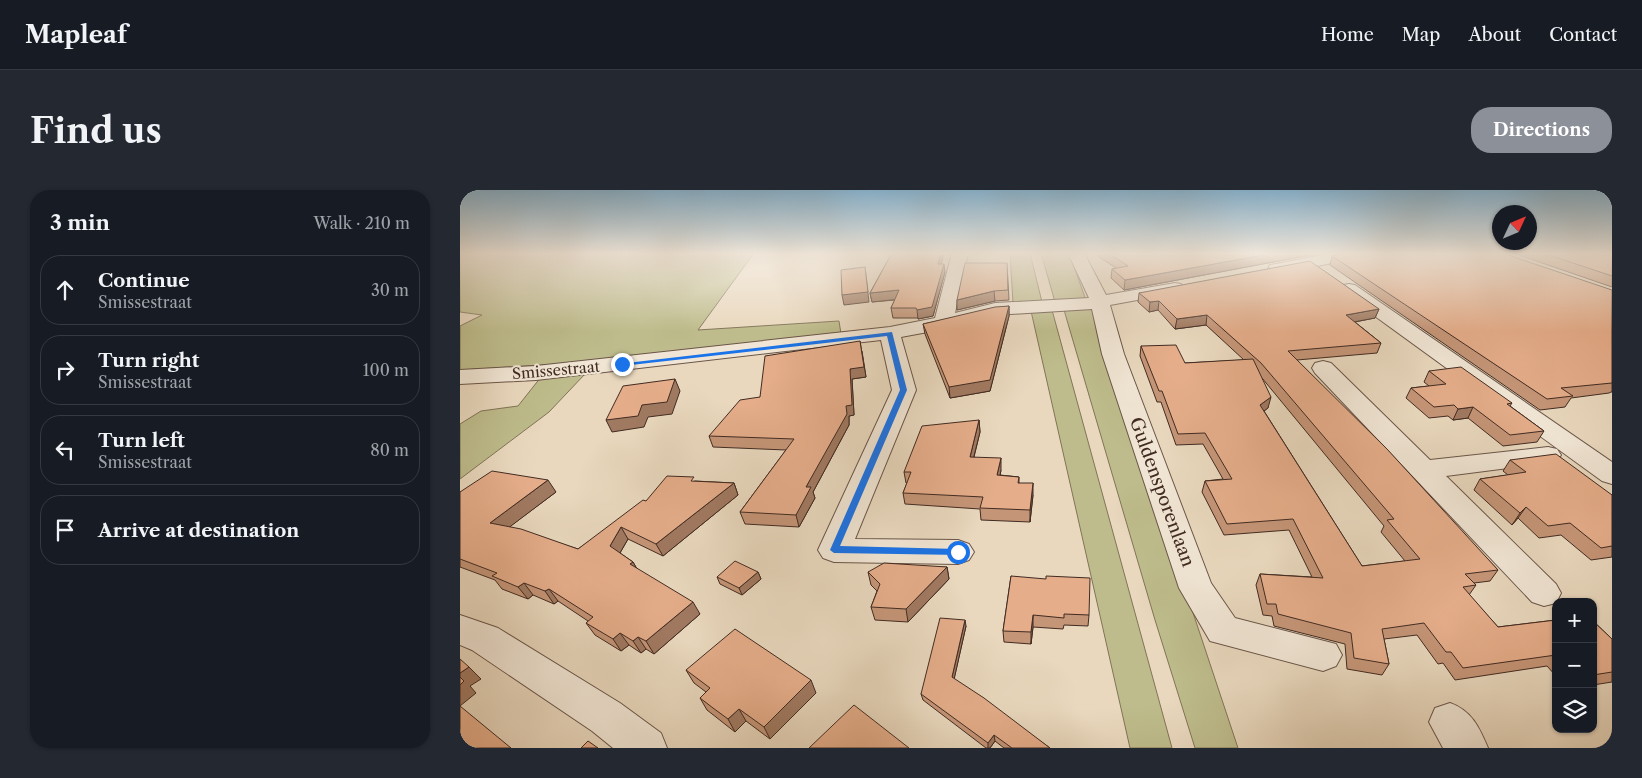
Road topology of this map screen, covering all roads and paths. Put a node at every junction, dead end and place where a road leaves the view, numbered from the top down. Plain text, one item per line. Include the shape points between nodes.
1 (953, 279) edge
2 (1086, 279) edge
3 (1335, 279) edge
4 (1187, 286) edge
5 (1096, 303) junction
6 (944, 323) junction
7 (890, 334) junction
8 (1324, 368) dead end
9 (460, 377) edge
10 (1579, 452) junction
11 (1421, 470) junction
12 (1612, 475) edge
13 (958, 552) dead end
14 (1544, 594) dead end
15 (460, 630) edge
16 (1324, 655) dead end
17 (646, 748) edge

1 - 6 street
2 - 5 street, Guldensporenlaan
3 - 10 street
4 - 5 street, Smissestraat
5 - 6 street, Smissestraat via 995,309
5 - 16 street, Guldensporenlaan via 1196,588 1222,630
6 - 7 street, Smissestraat
7 - 9 street, Smissestraat via 536,373
7 - 13 street via 904,390 834,550
8 - 11 street
10 - 11 street
10 - 12 street
11 - 14 street
15 - 17 street via 485,639 606,717

